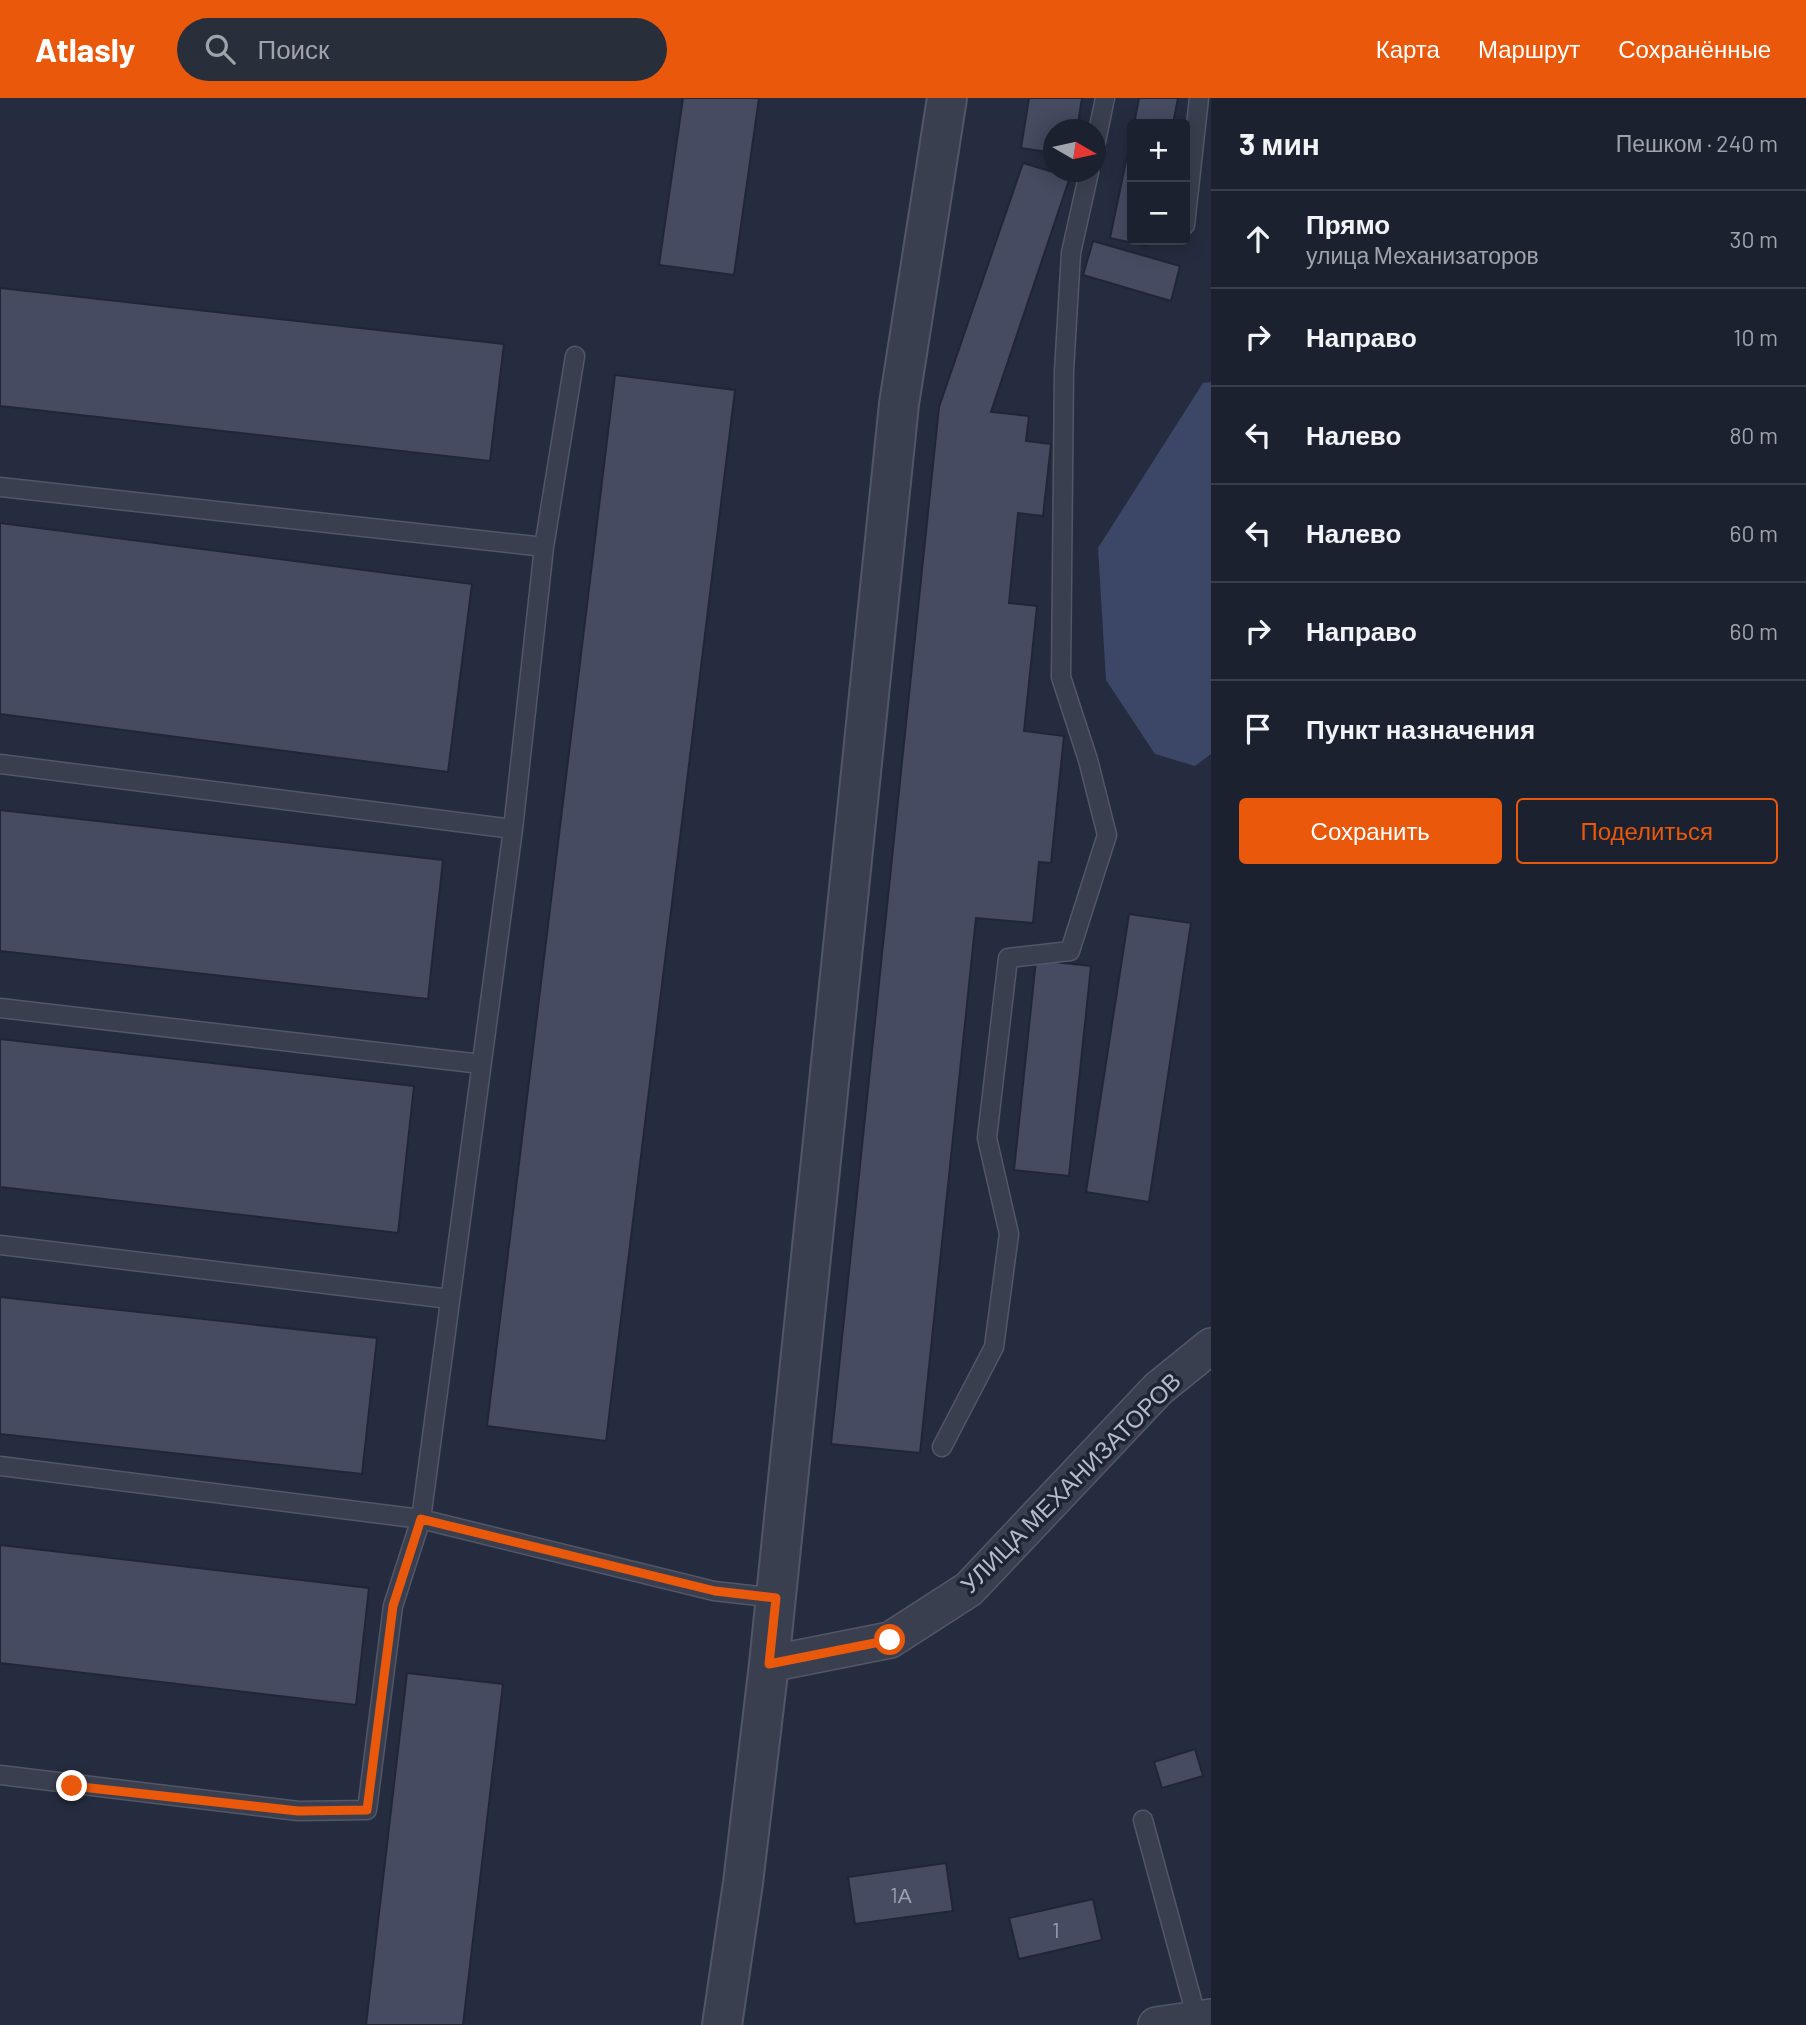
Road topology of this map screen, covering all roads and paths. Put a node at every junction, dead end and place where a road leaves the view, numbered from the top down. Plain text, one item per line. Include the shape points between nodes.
1 (947, 98) edge
2 (1105, 98) edge
3 (1199, 98) edge
4 (1101, 119) edge
5 (1087, 182) edge
6 (1190, 182) edge
7 (575, 356) dead end
8 (0, 487) edge
9 (544, 547) junction
10 (0, 764) edge
11 (513, 829) junction
12 (0, 1008) edge
13 (481, 1064) junction
14 (0, 1245) edge
15 (450, 1299) junction
16 (1211, 1346) edge
17 (942, 1447) dead end
18 (0, 1466) edge
19 (421, 1519) junction
20 (776, 1598) junction
21 (769, 1664) junction
22 (0, 1775) edge
23 (1143, 1820) dead end
24 (1204, 2018) edge
25 (722, 2025) edge
26 (1156, 2025) edge

1 - 20 street via 899,404
2 - 4 lane
3 - 6 lane
5 - 17 lane via 1071,253 1064,371 1060,677 1107,835 1070,951 1008,958 988,1138 1009,1234 994,1346
7 - 9 lane
8 - 9 lane
9 - 11 lane
10 - 11 lane
11 - 13 lane
12 - 13 lane
13 - 15 lane
14 - 15 lane
15 - 19 lane
16 - 21 street, УЛИЦА МЕХАНИЗАТОРОВ via 1157,1389 969,1589 890,1640
18 - 19 lane
19 - 20 lane via 715,1591
19 - 22 lane via 393,1606 367,1810 298,1811
20 - 21 street
21 - 25 street
23 - 24 lane
24 - 26 street

